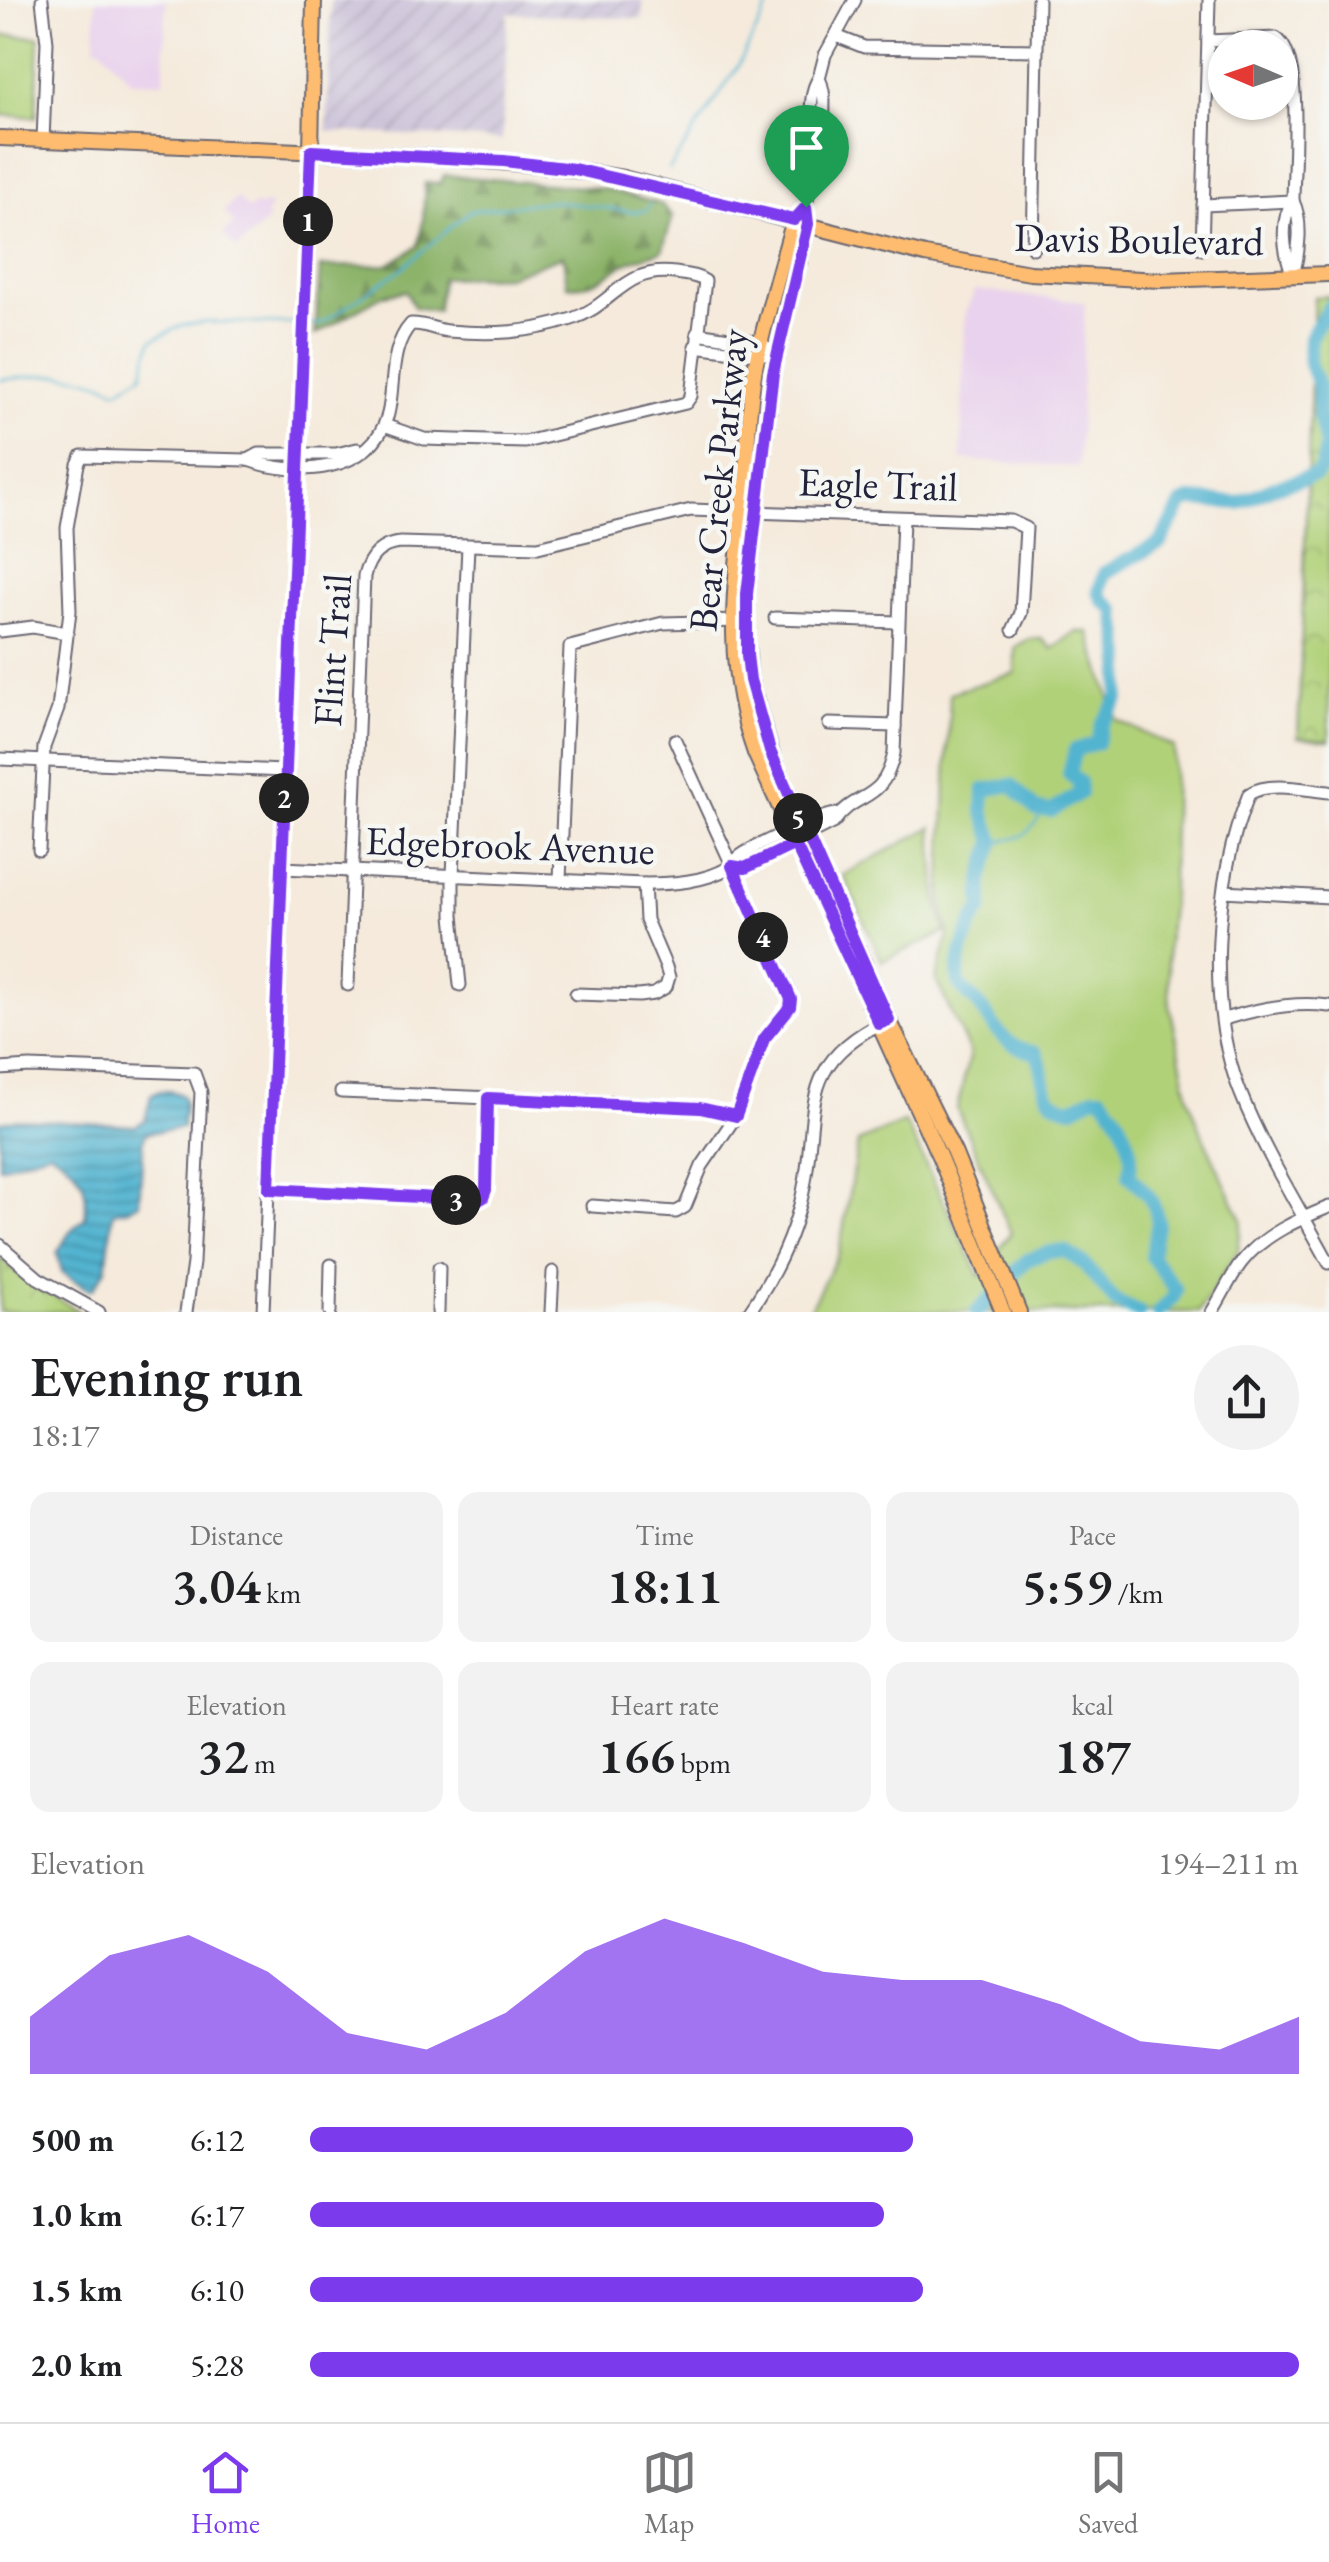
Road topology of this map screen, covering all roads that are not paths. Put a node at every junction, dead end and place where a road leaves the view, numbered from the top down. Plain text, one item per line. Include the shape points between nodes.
1 (42, 0) edge
2 (314, 0) edge
3 (855, 0) edge
4 (1038, 0) edge
5 (1209, 0) edge
6 (1208, 30) edge
7 (836, 36) junction
8 (1208, 40) edge
9 (1036, 50) junction
10 (1294, 120) edge
11 (0, 138) edge
12 (43, 140) junction
13 (311, 151) junction
14 (1292, 201) junction
15 (1203, 205) junction
16 (801, 222) junction
17 (1032, 248) dead end
18 (1202, 249) dead end
19 (1321, 274) edge
20 (1293, 275) junction
21 (696, 339) junction
22 (759, 350) junction
23 (776, 354) junction
24 (381, 429) junction
25 (298, 460) junction
26 (750, 512) junction
27 (903, 519) junction
28 (468, 546) junction
29 (374, 554) joint
30 (776, 618) dead end
31 (739, 621) junction
32 (898, 622) junction
33 (1014, 630) dead end
34 (0, 631) edge
35 (67, 633) junction
36 (829, 724) dead end
37 (895, 726) junction
38 (675, 740) dead end
39 (0, 759) edge
40 (42, 761) junction
41 (284, 772) junction
42 (1329, 792) edge
43 (798, 834) junction
44 (39, 850) dead end
45 (732, 866) junction
46 (282, 868) junction
47 (352, 871) junction
48 (453, 875) junction
49 (560, 880) junction
50 (644, 884) junction
51 (1224, 891) junction
52 (1329, 897) edge
53 (348, 984) dead end
54 (460, 985) dead end
55 (576, 994) dead end
56 (1329, 1006) edge
57 (1224, 1019) junction
58 (884, 1022) junction
59 (0, 1069) edge
60 (341, 1092) dead end
61 (488, 1098) junction
62 (736, 1116) junction
63 (269, 1189) junction
64 (592, 1206) dead end
65 (1329, 1206) edge
66 (1304, 1217) junction
67 (0, 1245) edge
68 (1329, 1263) edge
69 (331, 1265) dead end
70 (439, 1268) dead end
71 (553, 1272) dead end
72 (99, 1312) edge
73 (186, 1312) edge
74 (262, 1312) edge
75 (330, 1312) edge
76 (438, 1312) edge
77 (551, 1312) edge
78 (749, 1312) edge
79 (1004, 1312) edge
80 (1020, 1312) edge
81 (1212, 1312) edge

1 - 12 street
2 - 13 main road
3 - 7 street, Bear Creek Parkway
4 - 9 street
5 - 6 street
7 - 9 street via 864,47
7 - 16 street, Bear Creek Parkway via 822,61 821,134
8 - 15 street
9 - 17 street
10 - 14 street
11 - 12 main road, Davis Boulevard
12 - 13 main road, Davis Boulevard
13 - 16 main road, Davis Boulevard via 562,168
13 - 25 street
14 - 15 street
14 - 20 street via 1298,256
15 - 18 street
16 - 20 main road, Davis Boulevard via 1030,274 1160,280
16 - 22 main road, Bear Creek Parkway
16 - 23 main road, Bear Creek Parkway
19 - 20 main road, Davis Boulevard
21 - 22 street
21 - 24 street via 686,403 514,442
21 - 24 street via 704,281 648,272 583,315 518,334 410,324
22 - 23 street
22 - 26 main road, Bear Creek Parkway
23 - 26 main road, Bear Creek Parkway
24 - 25 street via 362,452 337,466
25 - 35 street via 262,465 82,456 66,528 72,592
25 - 41 street
26 - 27 street, Eagle Trail
26 - 28 street, Eagle Trail via 678,511 546,546
26 - 31 main road, Bear Creek Parkway
27 - 32 street, Edgebrook Avenue
27 - 33 street, Eagle Trail via 1010,521 1026,528
28 - 29 street, Eagle Trail via 396,543
28 - 48 street
29 - 47 street, Flint Trail via 364,576
30 - 32 street
31 - 43 main road, Bear Creek Parkway via 733,660 744,718
31 - 49 street via 662,623 570,647
32 - 37 street, Edgebrook Avenue
34 - 35 street
35 - 40 street via 58,710
36 - 37 street
37 - 43 street, Edgebrook Avenue via 890,774 878,789
38 - 45 street
39 - 40 street
40 - 41 street
40 - 44 street
41 - 46 street
42 - 51 street via 1254,790
43 - 45 street, Edgebrook Avenue via 745,868
43 - 58 main road, Bear Creek Parkway
45 - 50 street, Edgebrook Avenue via 686,881
45 - 62 street via 791,999 764,1039
46 - 47 street, Edgebrook Avenue
46 - 63 street
47 - 48 street, Edgebrook Avenue
47 - 53 street, Flint Trail
48 - 49 street, Edgebrook Avenue
48 - 54 street
49 - 50 street, Edgebrook Avenue
50 - 55 street via 646,920 669,977 666,987 654,994
51 - 52 street
51 - 57 street
56 - 57 street via 1252,1010
57 - 66 street via 1240,1092
58 - 78 street via 843,1048 825,1072 812,1108 796,1222
58 - 79 main road, Bear Creek Parkway
58 - 80 main road, Bear Creek Parkway via 954,1152
59 - 73 street via 194,1073 202,1092
60 - 61 street
61 - 62 street via 700,1108
61 - 63 street via 483,1198
62 - 64 street via 681,1211
63 - 74 street
65 - 66 street
66 - 68 street
66 - 81 street via 1252,1251
67 - 72 street via 38,1278
69 - 75 street
70 - 76 street
71 - 77 street

